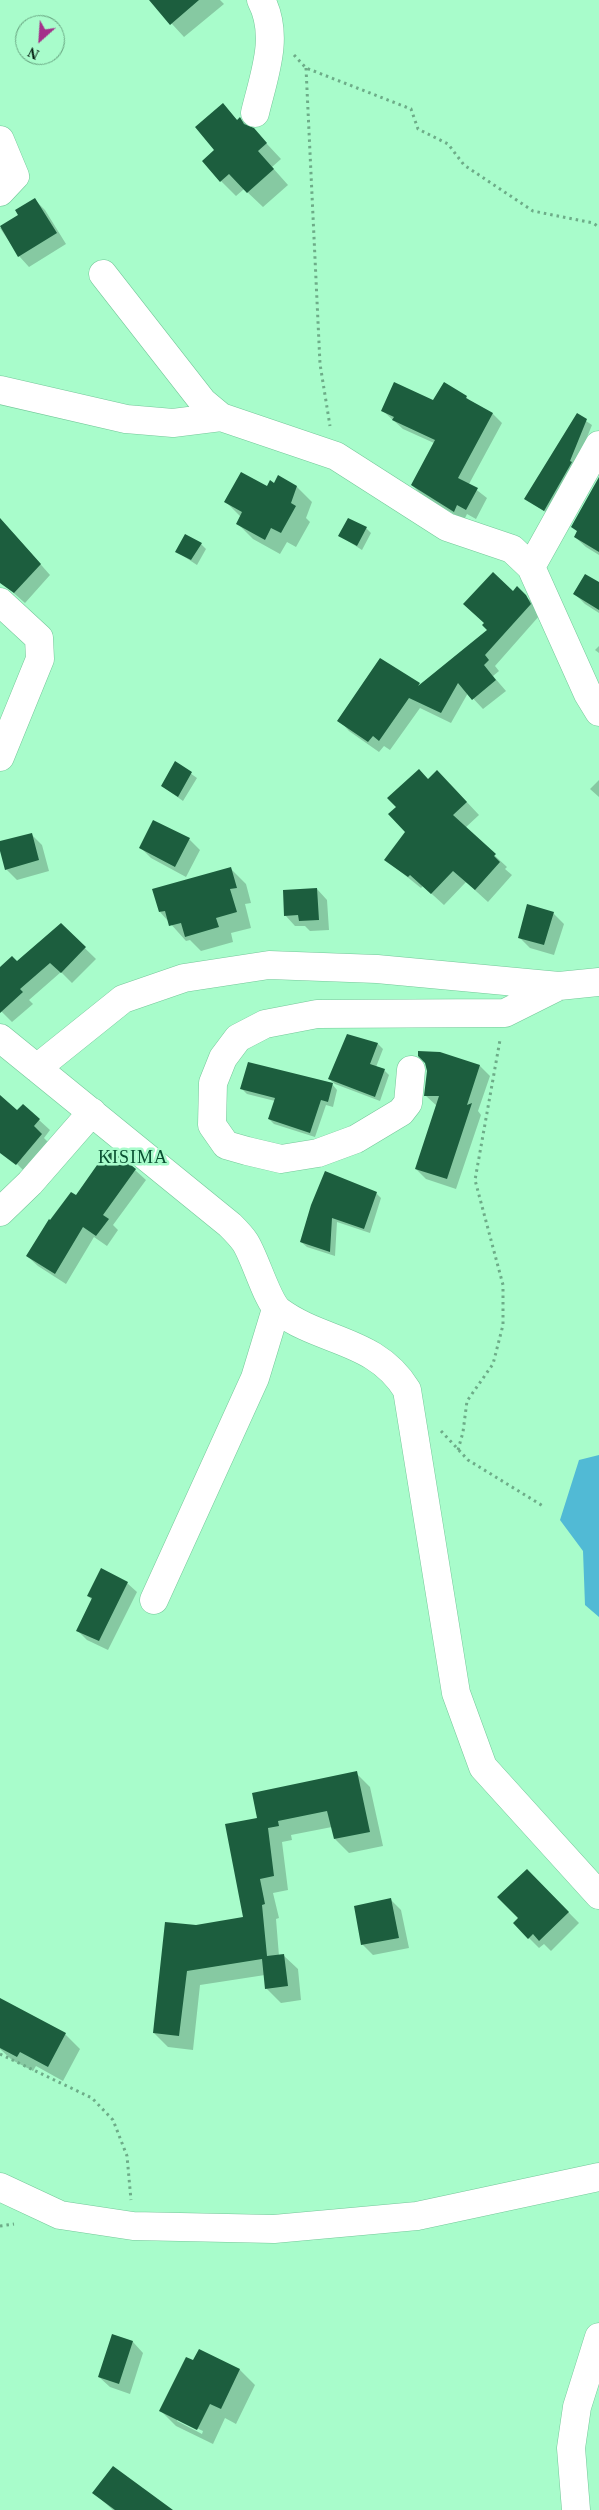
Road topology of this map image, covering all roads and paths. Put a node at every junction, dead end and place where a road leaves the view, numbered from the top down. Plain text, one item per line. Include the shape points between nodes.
1 (261, 0) edge
2 (272, 42) junction
3 (306, 68) junction
4 (255, 112) dead end
5 (0, 140) edge
6 (0, 192) edge
7 (599, 227) edge
8 (104, 274) dead end
9 (0, 390) edge
10 (221, 417) junction
11 (599, 445) edge
12 (336, 456) junction
13 (531, 567) junction
14 (0, 602) edge
15 (599, 712) edge
16 (0, 757) edge
17 (599, 982) edge
18 (559, 986) junction
19 (505, 1013) junction
20 (0, 1038) edge
21 (37, 1068) junction
22 (411, 1070) dead end
23 (92, 1112) junction
24 (0, 1212) edge
25 (276, 1308) junction
26 (439, 1427) dead end
27 (458, 1450) junction
28 (543, 1506) dead end
29 (154, 1600) dead end
30 (599, 1895) edge
31 (0, 2054) edge
32 (599, 2178) edge
33 (0, 2187) edge
34 (133, 2226) junction
35 (599, 2337) edge
36 (576, 2510) edge

1 - 2 street via 269,15
2 - 3 path via 298,57
2 - 4 street
3 - 7 path via 411,109 418,129 448,144 464,165 533,211
3 - 12 path via 320,364
5 - 6 street via 15,176
8 - 10 street via 203,402
9 - 10 street via 126,418 173,423
10 - 12 street
11 - 13 street
12 - 13 street via 447,527 512,549
13 - 15 street
14 - 16 street via 39,638 40,659
17 - 18 street
18 - 19 street
18 - 21 street via 377,969 269,965 184,978 123,999
19 - 22 street via 317,1014 265,1024 238,1038 223,1058 213,1083 212,1125 226,1145 247,1152 281,1158 318,1153 356,1140 401,1112 408,1103
19 - 27 path via 475,1180 503,1285 503,1325 493,1364 467,1400
20 - 21 street
21 - 23 street
23 - 24 street
23 - 25 street via 230,1225 245,1241
25 - 29 street via 255,1378
25 - 30 street via 298,1324 365,1349 397,1374 407,1390 456,1693 483,1767
26 - 27 path
27 - 28 path via 468,1460
31 - 34 path via 92,2098 113,2120 127,2156
32 - 34 street via 417,2216 274,2229
33 - 34 street via 60,2215
35 - 36 street via 577,2407 571,2448

